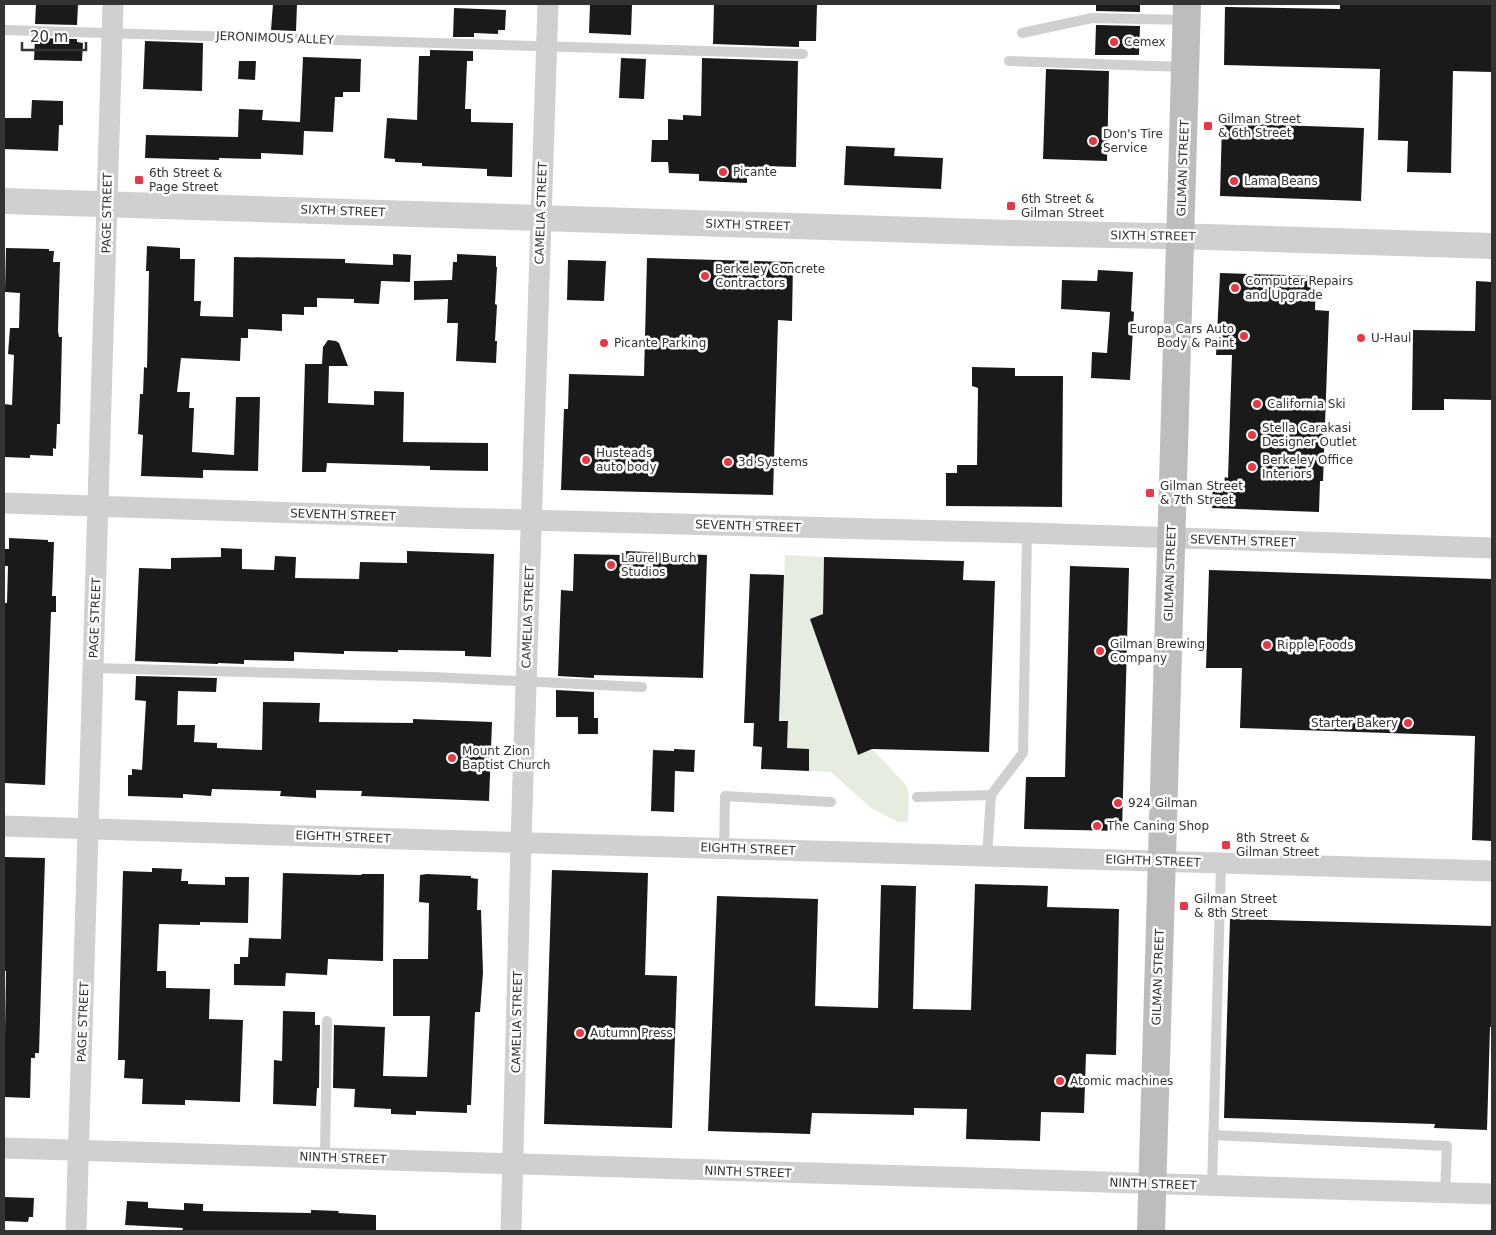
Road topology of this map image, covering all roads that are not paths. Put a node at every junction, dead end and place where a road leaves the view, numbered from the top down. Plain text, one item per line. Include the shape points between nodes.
1 (113, 4) edge
2 (548, 4) edge
3 (1187, 12) edge
4 (4, 30) edge
5 (112, 33) junction
6 (1022, 33) dead end
7 (547, 46) junction
8 (803, 54) dead end
9 (1009, 60) dead end
10 (1185, 67) junction
11 (4, 201) edge
12 (107, 204) junction
13 (541, 217) junction
14 (1181, 236) junction
15 (1492, 246) edge
16 (4, 504) edge
17 (98, 506) junction
18 (532, 520) junction
19 (1026, 533) junction
20 (1171, 538) junction
21 (1492, 548) edge
22 (93, 668) junction
23 (526, 682) junction
24 (642, 687) dead end
25 (991, 795) junction
26 (918, 797) dead end
27 (831, 802) dead end
28 (4, 826) edge
29 (88, 828) junction
30 (521, 841) junction
31 (724, 848) junction
32 (987, 856) junction
33 (1162, 861) junction
34 (1220, 863) junction
35 (1492, 871) edge
36 (327, 1021) dead end
37 (1213, 1136) junction
38 (4, 1148) edge
39 (79, 1150) junction
40 (325, 1157) junction
41 (513, 1163) junction
42 (1152, 1184) junction
43 (1212, 1186) junction
44 (1445, 1193) junction
45 (1492, 1194) edge
46 (76, 1231) edge
47 (511, 1231) edge
48 (1151, 1231) edge

1 - 5 street, PAGE STREET
2 - 7 street, CAMELIA STREET
3 - 6 lane via 1092,18
3 - 10 main road, GILMAN STREET
4 - 5 lane, JERONIMOUS ALLEY
5 - 7 lane, JERONIMOUS ALLEY
5 - 12 street, PAGE STREET
7 - 8 lane, JERONIMOUS ALLEY
7 - 13 street, CAMELIA STREET
9 - 10 lane
10 - 14 main road, GILMAN STREET
11 - 12 street, SIXTH STREET
12 - 13 street, SIXTH STREET
12 - 17 street, PAGE STREET
13 - 14 street, SIXTH STREET
13 - 18 street, CAMELIA STREET
14 - 15 street, SIXTH STREET
14 - 20 main road, GILMAN STREET
16 - 17 street, SEVENTH STREET
17 - 18 street, SEVENTH STREET
17 - 22 street, PAGE STREET
18 - 19 street, SEVENTH STREET
18 - 23 street, CAMELIA STREET
19 - 20 street, SEVENTH STREET
19 - 25 lane via 1023,752
20 - 21 street, SEVENTH STREET
20 - 33 main road, GILMAN STREET
22 - 23 lane
22 - 29 street, PAGE STREET
23 - 24 lane
23 - 30 street, CAMELIA STREET
25 - 26 lane
25 - 32 lane
27 - 31 lane via 725,796
28 - 29 street, EIGHTH STREET
29 - 30 street, EIGHTH STREET
29 - 39 street, PAGE STREET
30 - 31 street, EIGHTH STREET
30 - 41 street, CAMELIA STREET
31 - 32 street, EIGHTH STREET
32 - 33 street, EIGHTH STREET
33 - 34 street, EIGHTH STREET
33 - 42 main road, GILMAN STREET
34 - 35 street, EIGHTH STREET
34 - 37 lane
36 - 40 lane
37 - 43 lane
37 - 44 lane via 1447,1146
38 - 39 street, NINTH STREET
39 - 40 street, NINTH STREET
39 - 46 street, PAGE STREET
40 - 41 street, NINTH STREET
41 - 42 street, NINTH STREET
41 - 47 street, CAMELIA STREET
42 - 43 street, NINTH STREET
42 - 48 main road, GILMAN STREET
43 - 44 street, NINTH STREET
44 - 45 street, NINTH STREET

